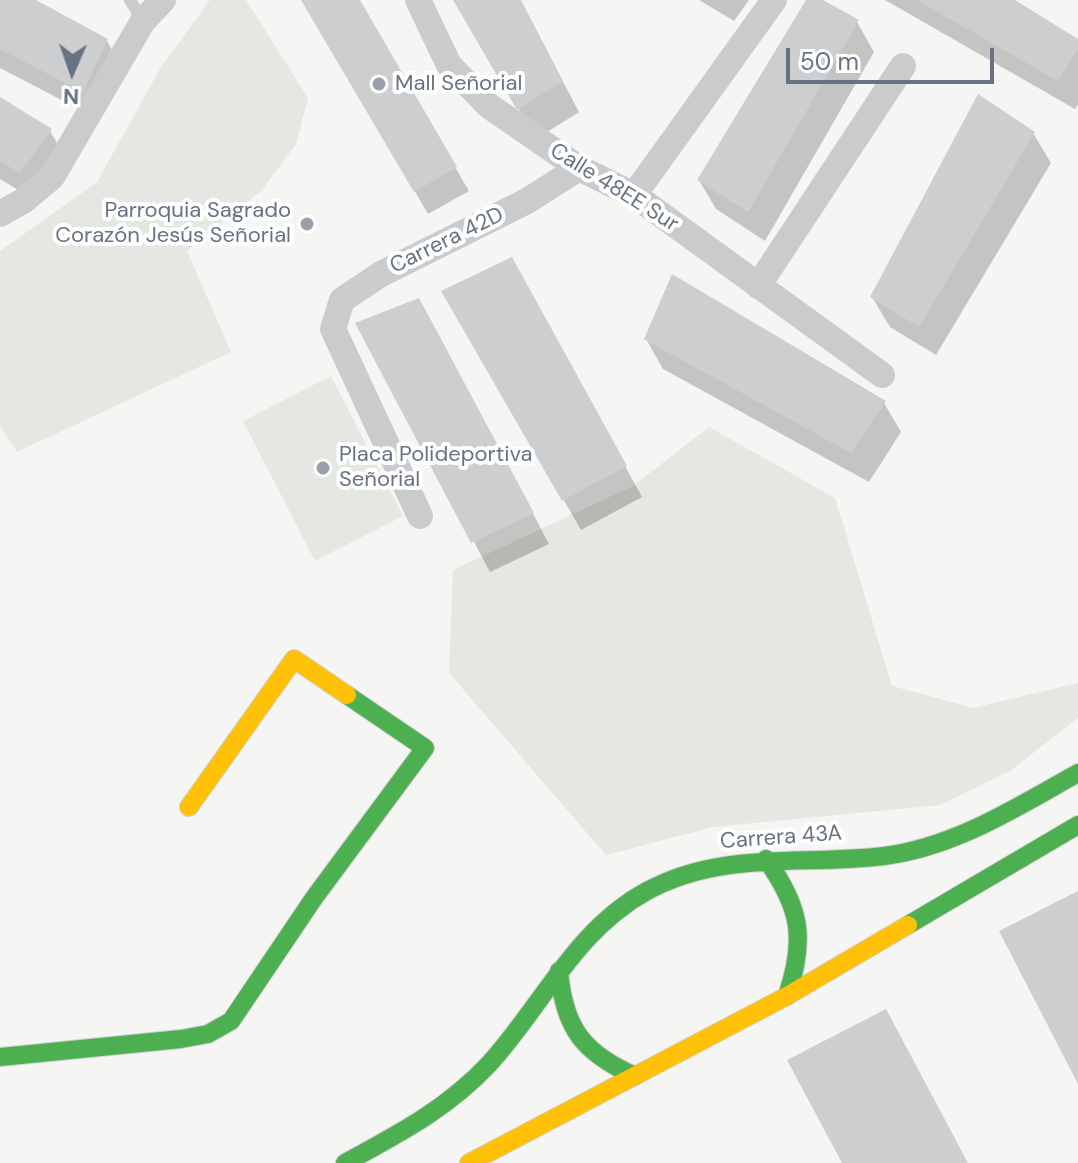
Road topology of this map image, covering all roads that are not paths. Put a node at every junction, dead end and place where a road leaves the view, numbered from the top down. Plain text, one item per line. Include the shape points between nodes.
1 (163, 0) edge
2 (418, 0) edge
3 (774, 0) edge
4 (136, 11) edge
5 (903, 66) dead end
6 (579, 168) junction
7 (634, 195) junction
8 (0, 214) edge
9 (758, 286) junction
10 (882, 375) dead end
11 (420, 516) dead end
12 (1078, 773) edge
13 (189, 807) dead end
14 (1078, 825) edge
15 (766, 859) junction
16 (559, 971) junction
17 (787, 996) junction
18 (0, 1057) edge
19 (635, 1076) junction
20 (345, 1163) edge
21 (469, 1163) edge

1 - 4 street
2 - 6 street, Calle 48EE Sur via 449,65 489,106
3 - 7 street
4 - 8 street via 52,177
5 - 9 street
6 - 7 street, Calle 48EE Sur
6 - 11 street, Carrera 42D via 342,300 333,329
7 - 9 street, Calle 48EE Sur
9 - 10 street, Calle 48EE Sur
12 - 15 main road, Carrera 43A via 927,848 883,856
13 - 18 main road via 294,659 425,748 231,1021 208,1034 181,1039
14 - 17 main road
15 - 16 main road, Carrera 43A via 726,862 649,889 584,939
15 - 17 main road via 796,909 801,939 798,968
16 - 19 main road via 566,1017 578,1037 594,1054
16 - 20 main road, Carrera 43A via 525,1021 449,1103
17 - 19 main road
19 - 21 main road

